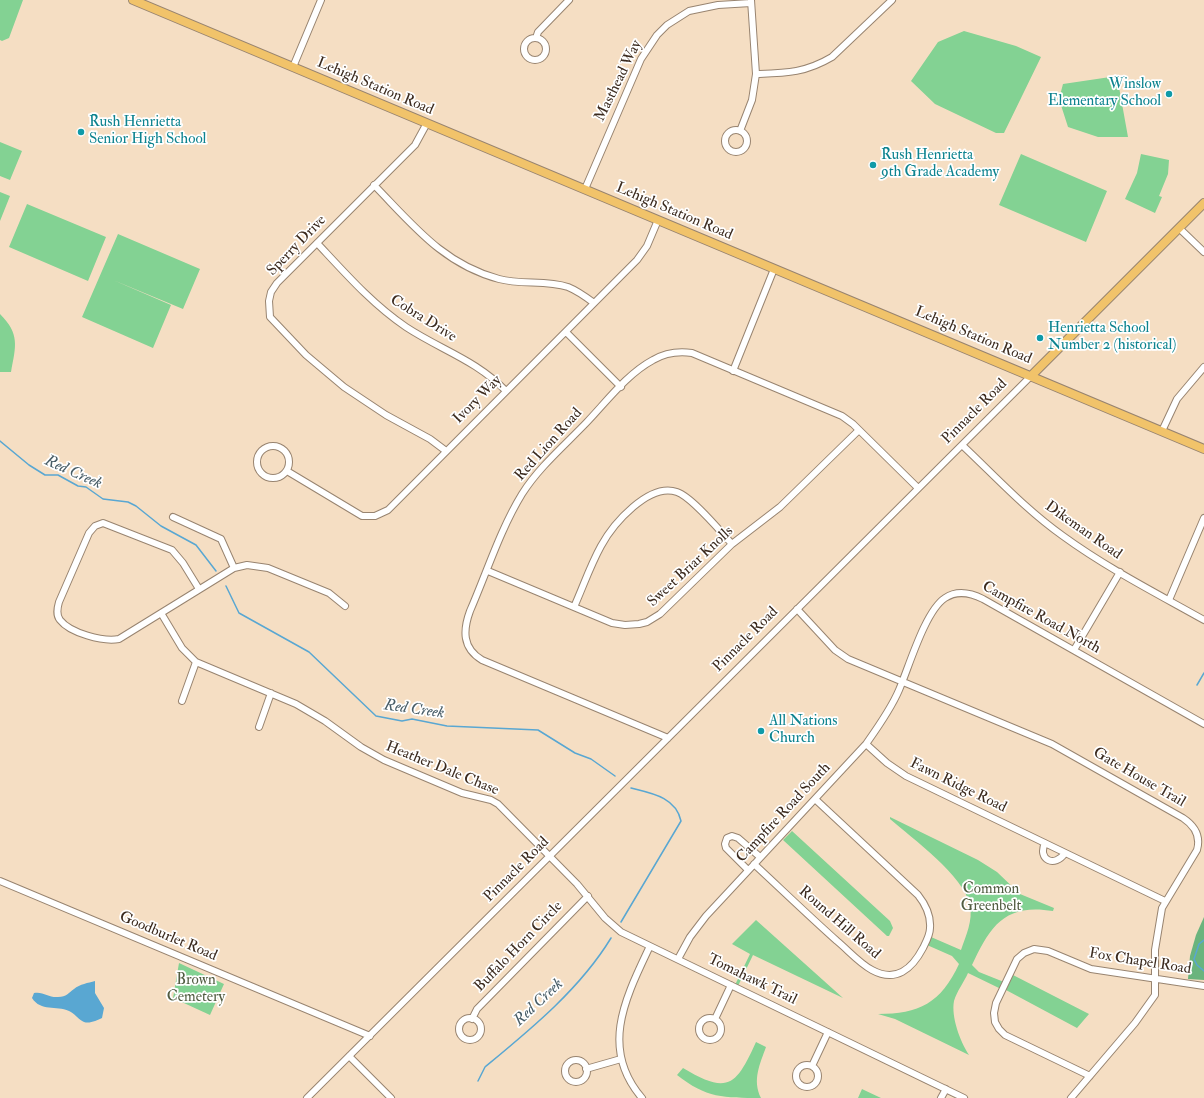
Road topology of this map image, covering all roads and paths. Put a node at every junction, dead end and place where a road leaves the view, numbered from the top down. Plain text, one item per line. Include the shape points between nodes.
1 (133, 0) edge
2 (321, 0) edge
3 (569, 0) edge
4 (892, 0) edge
5 (751, 2) edge
6 (536, 38) dead end
7 (293, 68) junction
8 (756, 74) junction
9 (427, 123) junction
10 (740, 131) dead end
11 (374, 185) junction
12 (585, 189) junction
13 (1204, 203) edge
14 (658, 220) junction
15 (1179, 228) junction
16 (317, 243) junction
17 (1204, 252) edge
18 (774, 269) junction
19 (594, 303) junction
20 (566, 332) junction
21 (1204, 367) edge
22 (733, 370) junction
23 (1031, 376) junction
24 (621, 387) junction
25 (506, 391) junction
26 (859, 430) junction
27 (1162, 431) junction
28 (962, 444) junction
29 (1204, 449) edge
30 (446, 451) junction
31 (286, 471) junction
32 (918, 488) junction
33 (173, 517) dead end
34 (1204, 518) edge
35 (732, 544) junction
36 (234, 568) junction
37 (488, 571) junction
38 (1120, 572) junction
39 (199, 589) junction
40 (1169, 600) junction
41 (345, 606) dead end
42 (574, 607) junction
43 (797, 609) junction
44 (161, 613) junction
45 (1204, 620) edge
46 (1074, 650) junction
47 (196, 662) junction
48 (903, 681) junction
49 (271, 693) junction
50 (182, 700) dead end
51 (1204, 724) edge
52 (259, 727) dead end
53 (668, 738) junction
54 (866, 744) junction
55 (815, 799) junction
56 (1045, 843) junction
57 (1065, 853) junction
58 (550, 856) junction
59 (760, 857) junction
60 (754, 864) junction
61 (748, 870) junction
62 (0, 882) edge
63 (588, 896) junction
64 (1165, 901) junction
65 (650, 946) junction
66 (678, 959) junction
67 (1154, 978) junction
68 (731, 985) junction
69 (1204, 986) edge
70 (472, 1019) dead end
71 (715, 1019) dead end
72 (828, 1032) junction
73 (370, 1036) junction
74 (349, 1056) junction
75 (621, 1059) junction
76 (812, 1066) dead end
77 (586, 1069) dead end
78 (1090, 1076) junction
79 (946, 1089) junction
80 (307, 1098) edge
81 (391, 1098) edge
82 (642, 1098) edge
83 (941, 1098) edge
84 (964, 1098) edge
85 (1071, 1098) edge

1 - 7 main road, Lehigh Station Road
2 - 7 street
3 - 6 street via 538,32
4 - 8 street via 832,57 821,64 794,73
5 - 8 street
5 - 12 street, Masthead Way via 712,6 689,12 667,25 657,35 641,59
7 - 9 main road, Lehigh Station Road
8 - 10 street via 752,100
9 - 11 street, Sperry Drive via 415,145
9 - 12 main road, Lehigh Station Road
11 - 16 street, Sperry Drive
11 - 19 street via 432,244 456,262 500,280 569,287
12 - 14 main road, Lehigh Station Road
13 - 15 main road, Pinnacle Road
14 - 18 main road, Lehigh Station Road
14 - 19 street, Ivory Way via 652,238 642,255
15 - 17 street
15 - 23 main road, Pinnacle Road
16 - 25 street, Cobra Drive via 356,285 387,313 408,328 476,365
16 - 30 street, Sperry Drive via 274,287 268,306 272,320 306,355 344,387
18 - 22 street
18 - 23 main road, Lehigh Station Road
19 - 20 street, Ivory Way
20 - 24 street
20 - 25 street, Ivory Way
21 - 27 street via 1177,399
22 - 24 street, Red Lion Road via 692,354 678,352 653,360
22 - 26 street, Red Lion Road via 836,413
23 - 27 main road, Lehigh Station Road
23 - 28 street, Pinnacle Road
24 - 37 street, Red Lion Road via 531,482 509,520
25 - 30 street, Ivory Way
26 - 32 street, Red Lion Road
26 - 35 street, Sweet Briar Knolls via 780,507
27 - 29 main road, Lehigh Station Road
28 - 32 street, Pinnacle Road
28 - 38 street, Dikeman Road via 1043,521 1081,549
30 - 31 street, Ivory Way via 388,510 368,517 355,513
31 - 31 street via 290,461 286,451 271,446 261,451 257,460 263,474 273,478
32 - 43 street, Pinnacle Road
33 - 36 street via 220,539
34 - 40 street
35 - 42 street, Sweet Briar Knolls via 666,609 647,622 632,626 618,625
35 - 42 street via 682,494 668,490 653,492 639,502 607,536
36 - 39 street
36 - 41 street via 247,565 268,568 329,593
37 - 42 street, Sweet Briar Knolls
37 - 53 street, Red Lion Road via 465,626 465,639 473,653 482,660
38 - 40 street, Dikeman Road
38 - 46 street
39 - 44 street
39 - 44 street via 180,558 167,547 107,523 95,526 86,539 59,602 57,612 60,620 86,635 114,640
40 - 45 street, Dikeman Road
43 - 48 street, Gate House Trail via 841,654 858,664
43 - 53 street, Pinnacle Road
44 - 47 street, Heather Dale Chase via 182,648
46 - 48 street, Campfire Road North via 973,594 957,594 945,598 934,608
46 - 51 street, Campfire Road North
47 - 49 street, Heather Dale Chase
47 - 50 street
48 - 54 street, Campfire Road South via 887,714
48 - 64 street, Gate House Trail via 1052,744 1190,823 1197,834 1197,850
49 - 52 street
49 - 58 street, Heather Dale Chase via 314,713 361,747 384,760 462,793 491,800
53 - 58 street, Pinnacle Road
54 - 55 street, Campfire Road South
54 - 56 street, Fawn Ridge Road via 906,776
55 - 59 street, Campfire Road South
55 - 60 street, Round Hill Road via 918,895 927,908 930,930 922,951 912,966 907,971 892,975 872,970
56 - 57 street, Fawn Ridge Road
56 - 57 street via 1042,852 1049,860 1055,862
57 - 64 street, Fawn Ridge Road
58 - 63 street, Tomahawk Trail
58 - 73 street, Pinnacle Road
59 - 60 street, Campfire Road South
59 - 61 street via 738,838 727,838 726,848
60 - 61 street, Campfire Road South
61 - 66 street, Campfire Road South via 697,927
62 - 73 street, Goodburlet Road
63 - 65 street, Tomahawk Trail via 612,925
63 - 70 street, Buffalo Horn Circle via 478,1009
64 - 67 street, Gate House Trail via 1156,936
65 - 66 street, Tomahawk Trail
65 - 75 street via 623,1006 619,1035
66 - 68 street, Tomahawk Trail
67 - 69 street, Fox Chapel Road
67 - 78 street, Gate House Trail via 1156,989 1152,1001
67 - 78 street, Fox Chapel Road via 1084,967 1043,949 1029,950 1017,959 996,1004 994,1012 997,1026 1005,1035
68 - 71 street
68 - 72 street, Tomahawk Trail
72 - 76 street
72 - 79 street, Tomahawk Trail
73 - 74 street, Pinnacle Road
74 - 80 street, Pinnacle Road
74 - 81 street
75 - 77 street
75 - 82 street
78 - 85 street, Gate House Trail
79 - 83 street
79 - 84 street, Tomahawk Trail

